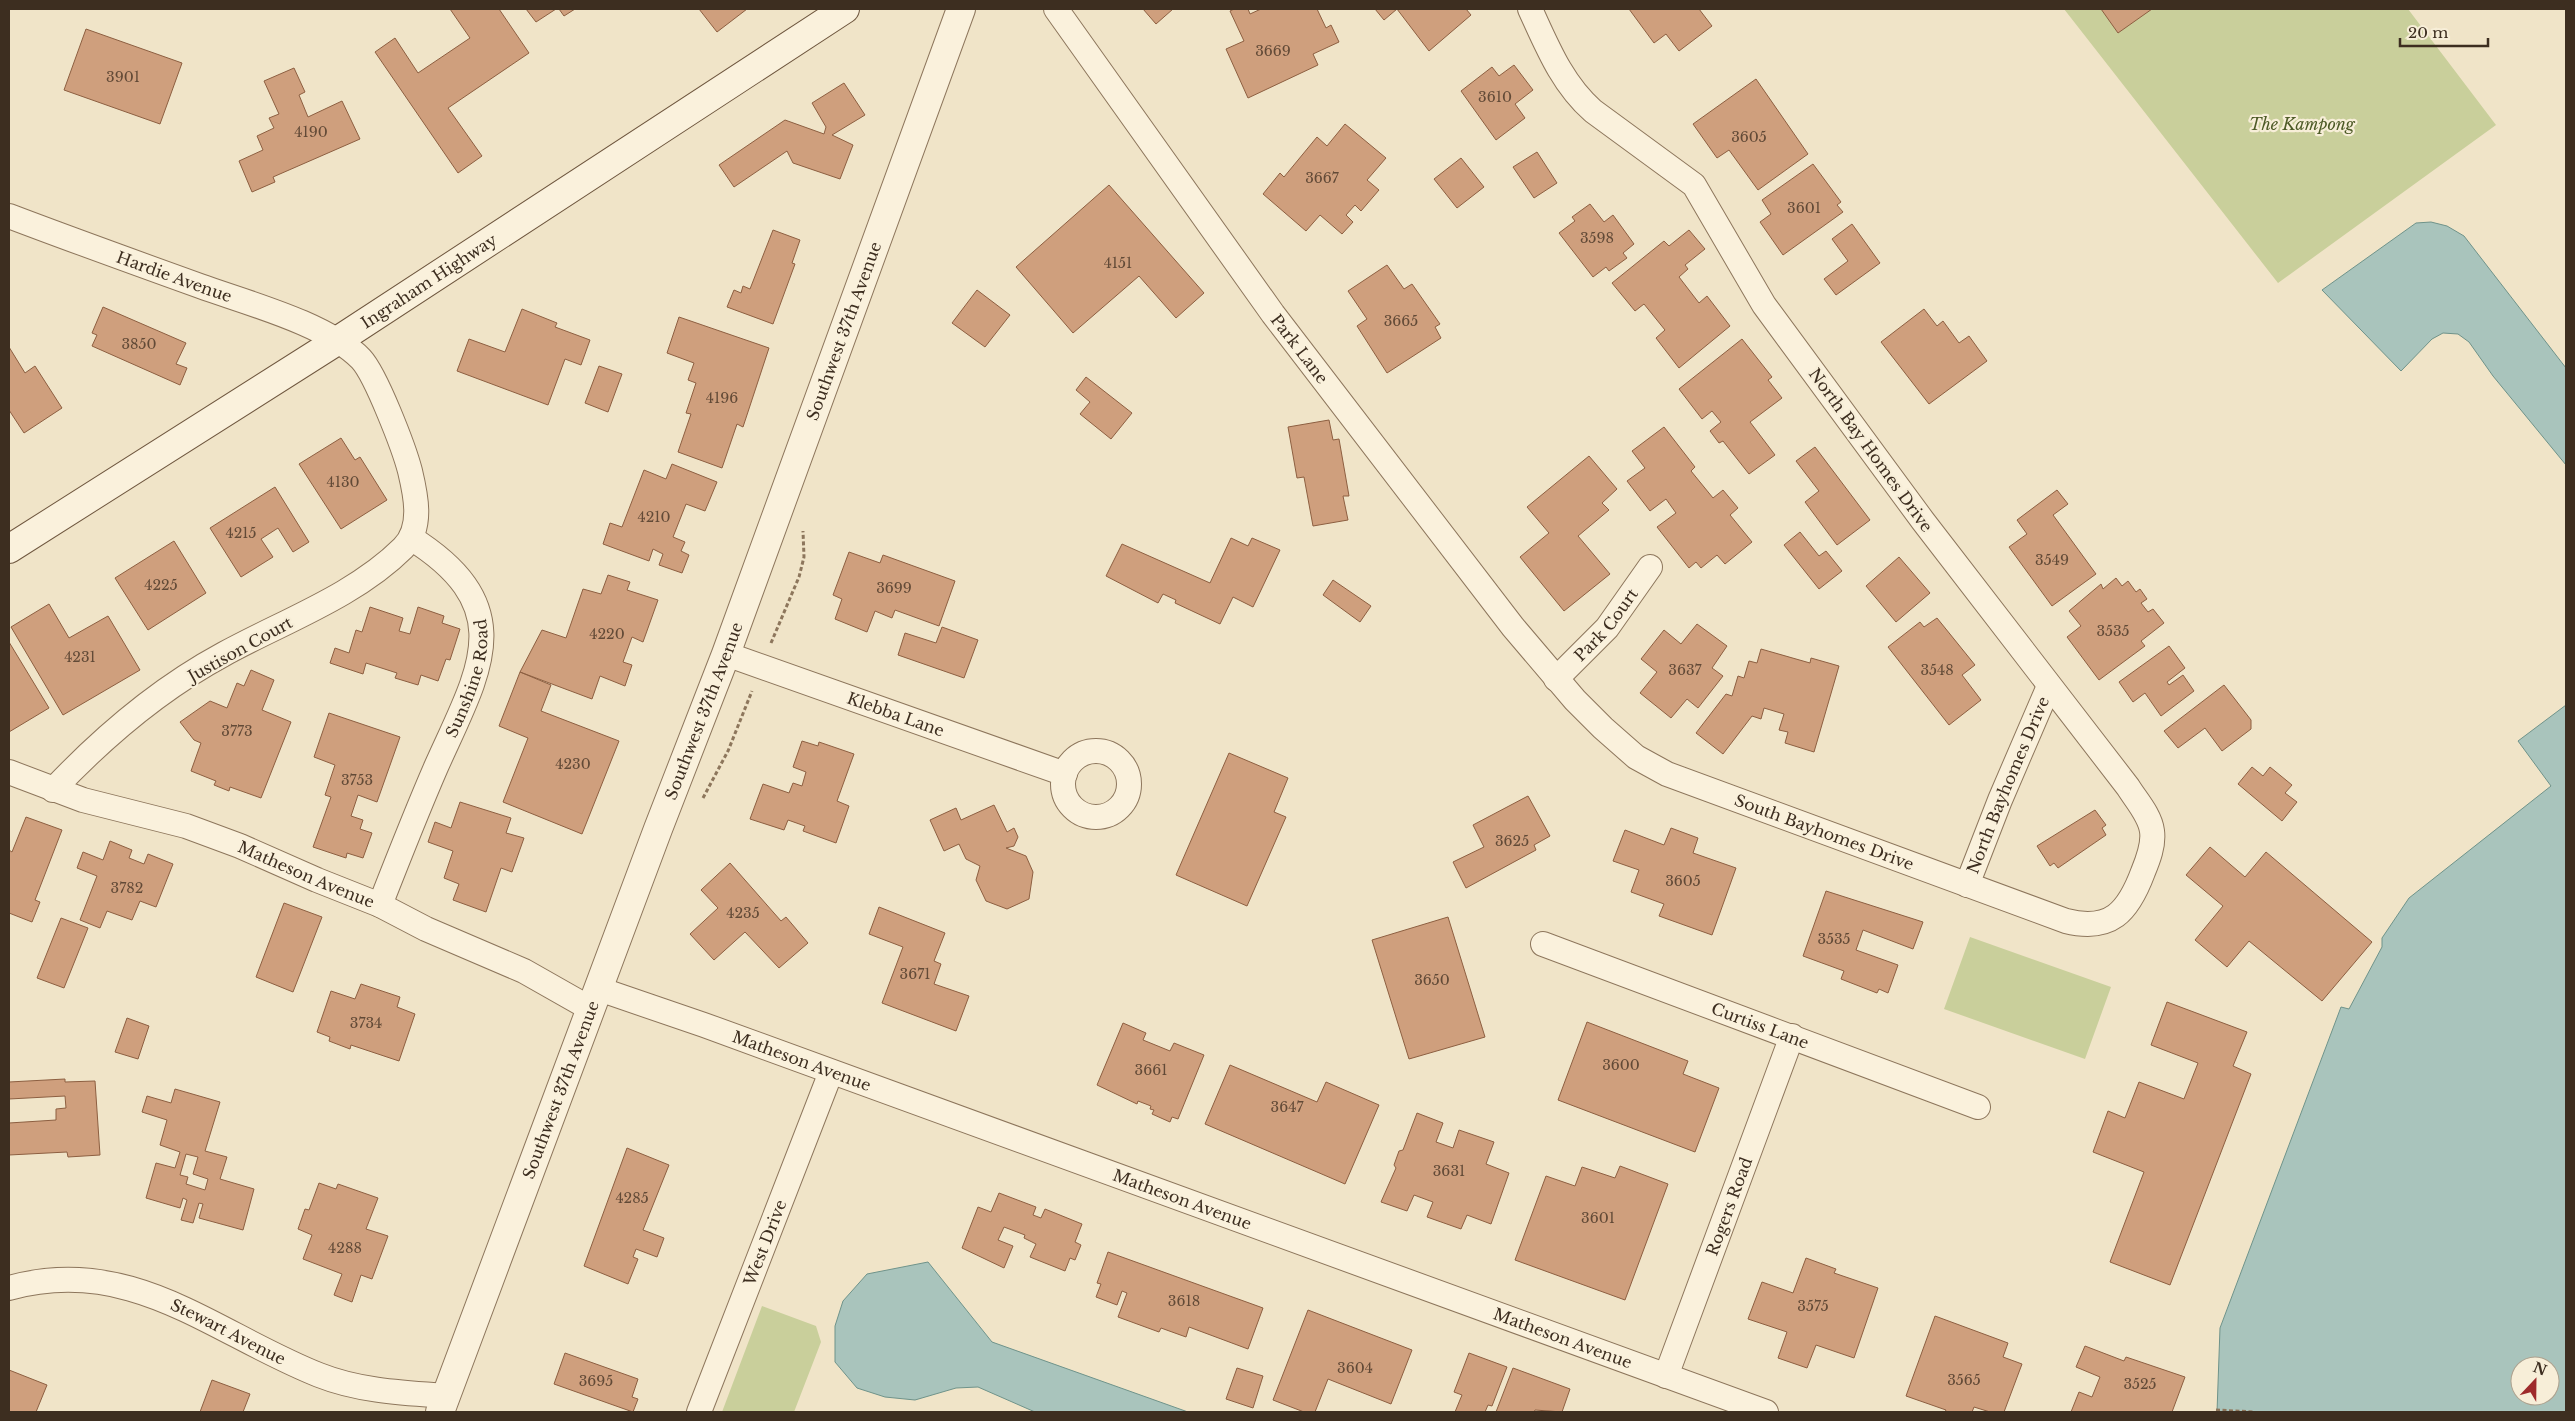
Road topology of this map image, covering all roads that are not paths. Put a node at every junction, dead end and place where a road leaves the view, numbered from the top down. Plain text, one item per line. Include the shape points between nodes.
1 (845, 9) edge
2 (961, 9) edge
3 (1056, 9) edge
4 (1530, 9) edge
5 (9, 216) edge
6 (337, 341) junction
7 (411, 538) junction
8 (9, 549) edge
9 (1650, 567) dead end
10 (726, 654) junction
11 (1556, 679) junction
12 (2049, 686) junction
13 (9, 772) edge
14 (1065, 774) dead end
15 (53, 790) junction
16 (1967, 885) junction
17 (380, 905) junction
18 (2120, 914) joint
19 (1543, 944) dead end
20 (595, 999) junction
21 (1792, 1036) junction
22 (831, 1072) junction
23 (1978, 1107) dead end
24 (9, 1288) edge
25 (1666, 1376) junction
26 (443, 1404) edge
27 (700, 1412) edge
28 (1766, 1412) edge

1 - 6 street, Ingraham Highway
2 - 10 street, Southwest 37th Avenue
3 - 11 street, Park Lane via 1273,314
4 - 12 street, North Bay Homes Drive via 1577,97 1694,186 1764,305
5 - 6 street, Hardie Avenue via 284,316
6 - 7 street via 362,360 371,374 408,463 416,504
6 - 8 street, Ingraham Highway
7 - 15 street, Justison Court via 392,558 350,587 282,626 224,654 155,700 78,764
7 - 17 street, Sunshine Road via 452,568 470,594 481,625 482,656 472,688 416,813
9 - 11 street, Park Court via 1607,628
10 - 14 street, Klebba Lane
10 - 20 street, Southwest 37th Avenue
11 - 16 street, South Bayhomes Drive via 1603,728 1651,767
12 - 16 street, North Bayhomes Drive
12 - 18 street, North Bay Homes Drive via 2128,787 2150,824 2152,841 2145,868 2132,898
13 - 15 street, Matheson Avenue
15 - 17 street, Matheson Avenue via 214,836
16 - 18 street, South Bayhomes Drive via 2079,924 2107,922
17 - 20 street, Matheson Avenue via 426,929
19 - 21 street, Curtiss Lane
20 - 22 street, Matheson Avenue
20 - 26 street, Southwest 37th Avenue
21 - 23 street, Curtiss Lane
21 - 25 street, Rogers Road
22 - 25 street, Matheson Avenue
22 - 27 street, West Drive
24 - 26 street, Stewart Avenue via 48,1281 121,1284 169,1301 320,1375 346,1384
25 - 28 street, Matheson Avenue

